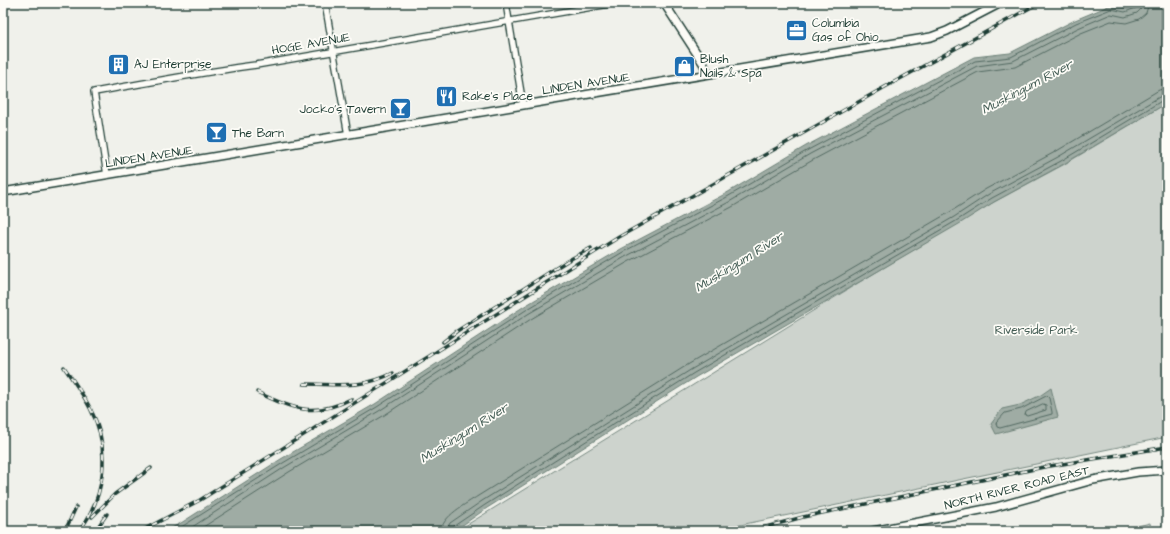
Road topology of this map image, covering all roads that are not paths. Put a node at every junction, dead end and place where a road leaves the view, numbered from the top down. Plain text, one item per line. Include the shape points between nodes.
1 (326, 3) edge
2 (506, 3) edge
3 (615, 3) edge
4 (664, 3) edge
5 (1001, 3) edge
6 (510, 21) junction
7 (334, 50) junction
8 (708, 74) junction
9 (523, 105) junction
10 (348, 134) junction
11 (107, 175) junction
12 (3, 192) edge
13 (1167, 470) edge
14 (873, 531) edge

1 - 7 street
2 - 6 street
3 - 6 street, HOGE AVENUE
4 - 8 street
5 - 8 street, LINDEN AVENUE via 931,37
6 - 7 street, HOGE AVENUE
6 - 9 street
7 - 10 street
7 - 11 street, HOGE AVENUE via 94,92
8 - 9 street, LINDEN AVENUE
9 - 10 street, LINDEN AVENUE
10 - 11 street, LINDEN AVENUE
11 - 12 street, LINDEN AVENUE
13 - 14 street, NORTH RIVER ROAD EAST via 1093,480 996,507

